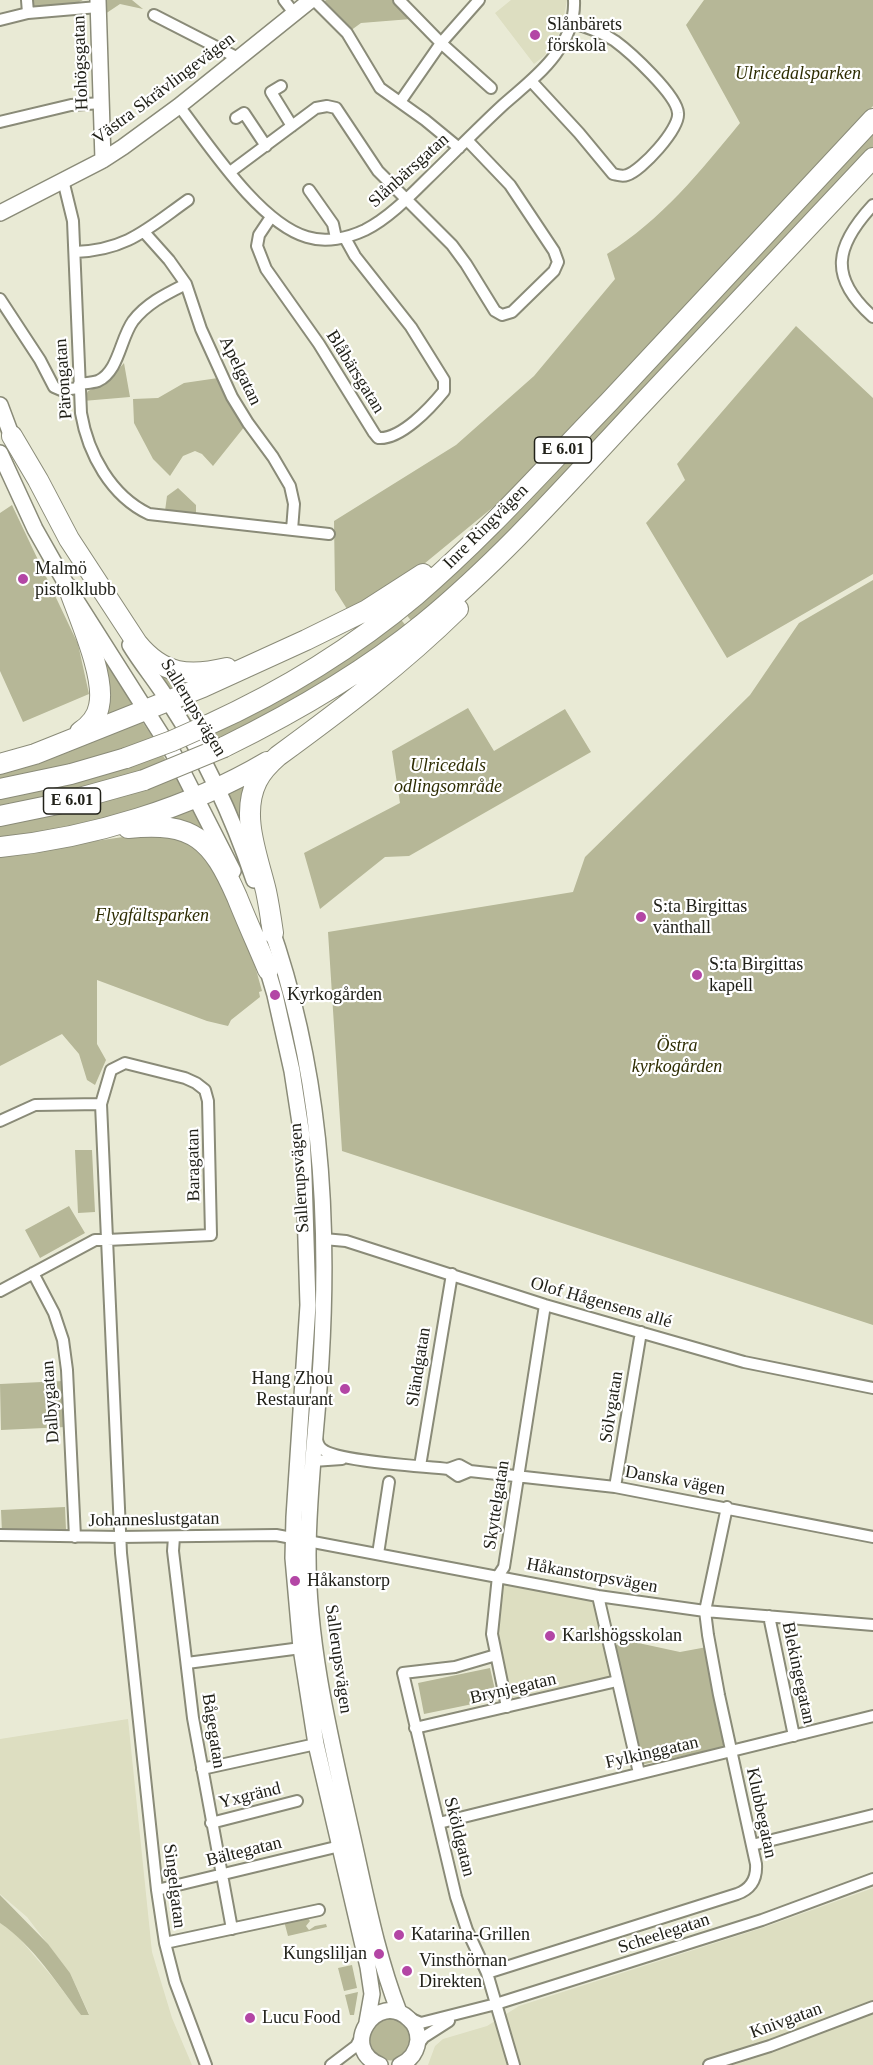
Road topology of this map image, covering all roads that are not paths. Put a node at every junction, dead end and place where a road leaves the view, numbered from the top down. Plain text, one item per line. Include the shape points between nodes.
1 (27, 0) edge
2 (284, 0) edge
3 (313, 0) edge
4 (399, 0) edge
5 (479, 0) edge
6 (574, 0) edge
7 (98, 3) edge
8 (28, 13) junction
9 (294, 13) junction
10 (154, 15) dead end
11 (0, 20) edge
12 (573, 23) junction
13 (441, 43) junction
14 (238, 58) junction
15 (531, 81) junction
16 (280, 86) dead end
17 (491, 88) dead end
18 (400, 102) junction
19 (102, 103) junction
20 (179, 106) junction
21 (244, 113) dead end
22 (873, 119) edge
23 (0, 122) edge
24 (292, 126) junction
25 (463, 144) junction
26 (266, 146) junction
27 (873, 158) edge
28 (103, 160) junction
29 (230, 172) junction
30 (63, 180) junction
31 (309, 190) dead end
32 (188, 200) dead end
33 (405, 200) junction
34 (873, 205) edge
35 (0, 213) edge
36 (271, 217) junction
37 (144, 232) junction
38 (340, 238) junction
39 (75, 252) junction
40 (186, 284) junction
41 (0, 299) edge
42 (873, 317) edge
43 (79, 386) junction
44 (0, 405) edge
45 (615, 433) junction
46 (12, 436) junction
47 (0, 453) edge
48 (518, 496) junction
49 (292, 530) junction
50 (329, 534) dead end
51 (69, 589) junction
52 (259, 661) junction
53 (168, 700) junction
54 (147, 709) junction
55 (60, 744) junction
56 (295, 744) junction
57 (0, 764) edge
58 (217, 788) junction
59 (0, 789) edge
60 (196, 796) junction
61 (0, 816) edge
62 (93, 831) junction
63 (0, 847) edge
64 (273, 933) junction
65 (268, 970) junction
66 (111, 1070) joint
67 (101, 1104) junction
68 (0, 1121) edge
69 (324, 1239) junction
70 (107, 1240) junction
71 (33, 1273) junction
72 (452, 1274) junction
73 (0, 1291) edge
74 (545, 1305) junction
75 (641, 1332) junction
76 (303, 1383) junction
77 (873, 1388) edge
78 (315, 1433) junction
79 (348, 1458) junction
80 (313, 1461) junction
81 (420, 1466) junction
82 (518, 1477) junction
83 (389, 1482) dead end
84 (615, 1487) junction
85 (727, 1507) junction
86 (0, 1535) edge
87 (75, 1537) junction
88 (119, 1537) junction
89 (174, 1537) junction
90 (873, 1537) edge
91 (301, 1539) junction
92 (378, 1554) junction
93 (498, 1576) junction
94 (598, 1596) junction
95 (705, 1611) junction
96 (769, 1616) junction
97 (873, 1625) edge
98 (301, 1648) junction
99 (495, 1655) junction
100 (187, 1663) junction
101 (617, 1681) junction
102 (507, 1707) junction
103 (873, 1716) edge
104 (415, 1728) junction
105 (794, 1736) junction
106 (316, 1744) junction
107 (731, 1752) junction
108 (202, 1769) junction
109 (639, 1773) junction
110 (297, 1801) dead end
111 (873, 1815) edge
112 (211, 1823) junction
113 (439, 1823) junction
114 (752, 1845) junction
115 (340, 1846) junction
116 (221, 1875) junction
117 (873, 1879) edge
118 (157, 1890) junction
119 (319, 1910) dead end
120 (232, 1929) junction
121 (165, 1943) junction
122 (487, 1973) junction
123 (496, 2004) junction
124 (873, 2007) edge
125 (463, 2014) junction
126 (404, 2015) junction
127 (365, 2029) junction
128 (415, 2056) edge
129 (375, 2062) edge
130 (206, 2065) edge
131 (333, 2065) edge
132 (400, 2065) edge
133 (514, 2065) edge
134 (709, 2065) edge

1 - 8 street
2 - 9 street
3 - 9 main road, Västra Skrävlingevägen
3 - 18 street via 347,33 380,88
4 - 13 street
5 - 13 street
6 - 12 street, Slånbärsgatan
7 - 8 street
7 - 19 main road, Hohögsgatan
8 - 11 street
9 - 14 main road, Västra Skrävlingevägen
10 - 14 street
12 - 15 street, Slånbärsgatan via 557,52
12 - 15 street via 614,40 644,66 679,112 670,134 642,167 628,175 613,174
13 - 17 street
13 - 18 street
14 - 20 main road, Västra Skrävlingevägen
15 - 25 street, Slånbärsgatan
16 - 24 street via 271,92
18 - 25 street
19 - 23 street via 71,105
19 - 28 main road, Hohögsgatan
20 - 28 main road, Västra Skrävlingevägen
20 - 29 street, Slånbärsgatan
21 - 26 street
22 - 48 highway, Inre Ringvägen / E 6.01
24 - 26 street
24 - 33 street via 316,108 336,108 378,171
25 - 33 street, Slånbärsgatan
25 - 33 street via 510,185 558,262 554,271 512,312 502,315 495,311 452,245
26 - 29 street
27 - 45 highway, Inre Ringvägen / E 6.01
28 - 30 main road, Västra Skrävlingevägen
29 - 36 street, Slånbärsgatan
30 - 35 main road, Västra Skrävlingevägen
30 - 39 street, Pärongatan via 74,221
31 - 38 street
32 - 37 street
33 - 38 street, Slånbärsgatan via 366,229
34 - 42 street via 843,248 841,265 849,291
36 - 38 street, Slånbärsgatan via 307,237
36 - 38 street, Blåbärsgatan via 257,246 266,268 374,433 384,438 412,423 430,407 444,391 444,380 411,327
37 - 39 street via 110,249
37 - 40 street, Apelgatan
39 - 43 street, Pärongatan
40 - 43 street via 156,300 134,321 106,375
40 - 49 street, Apelgatan via 201,329 232,397 290,486 294,504
41 - 43 street via 54,387 61,390
43 - 49 street, Pärongatan via 88,438 113,488 131,504 149,514
44 - 46 main road, Sallerupsvägen
45 - 56 highway via 550,512 446,621 365,692
45 - 61 highway, Inre Ringvägen / E 6.01, bridge via 474,578 423,623 321,695 224,747 144,780
46 - 52 highway via 69,539 149,658 193,673
46 - 53 main road, Sallerupsvägen via 56,530
47 - 51 main road, Sallerupsvägen via 31,522
48 - 52 highway via 441,561 397,592
48 - 59 highway, Inre Ringvägen / E 6.01, bridge via 417,594 297,679 238,711 126,759
49 - 50 street, Pärongatan
51 - 54 main road, Sallerupsvägen
51 - 55 highway via 94,662 100,698 88,727
52 - 53 highway
53 - 54 highway
53 - 58 main road, Sallerupsvägen
54 - 55 highway
54 - 60 main road, Sallerupsvägen
55 - 57 highway
56 - 58 highway
56 - 64 highway via 262,772 252,800 252,832
58 - 60 highway
58 - 64 main road, Sallerupsvägen
60 - 62 highway
60 - 65 main road, Sallerupsvägen via 235,876
62 - 63 highway
62 - 65 highway via 162,826 182,830 205,843 229,879
64 - 69 main road, Sallerupsvägen via 311,1079
65 - 76 main road, Sallerupsvägen via 292,1071 302,1136 308,1305
66 - 67 street, Singelgatan
66 - 70 street, Baragatan via 125,1063 185,1078 204,1090 208,1101 211,1235
67 - 68 street via 35,1105
67 - 70 street, Singelgatan
69 - 72 street, Olof Hågensens allé via 346,1241
69 - 78 main road, Sallerupsvägen
70 - 71 street via 94,1240
70 - 88 street, Singelgatan
71 - 73 street
71 - 87 street, Dalbygatan via 63,1340
72 - 74 street, Olof Hågensens allé
72 - 81 street, Sländgatan
74 - 75 street, Olof Hågensens allé
74 - 82 street, Skyttelgatan
75 - 77 street, Olof Hågensens allé via 744,1362
75 - 84 street, Sölvgatan
76 - 80 main road via 307,1453
76 - 91 main road, Sallerupsvägen
78 - 79 street, Danska vägen via 323,1450
78 - 80 main road, Sallerupsvägen
79 - 80 street, Danska vägen
79 - 81 street, Danska vägen
80 - 91 main road, Sallerupsvägen
81 - 82 street, Danska vägen via 448,1469 459,1465 470,1471
82 - 84 street, Danska vägen
82 - 93 street, Skyttelgatan via 504,1568
83 - 92 street
84 - 85 street, Danska vägen
85 - 90 street, Danska vägen
85 - 95 street, Klubbegatan
86 - 87 street, Johanneslustgatan
87 - 88 street, Johanneslustgatan
88 - 89 street, Johanneslustgatan
88 - 118 street, Singelgatan
89 - 91 street, Johanneslustgatan
89 - 100 street, Bågegatan
91 - 92 street, Håkanstorpsvägen
91 - 98 main road, Sallerupsvägen via 293,1558
91 - 126 main road, Sallerupsvägen via 331,1739 379,1954
92 - 93 street, Håkanstorpsvägen
93 - 94 street, Håkanstorpsvägen
93 - 99 street, Skyttelgatan via 492,1627
94 - 95 street, Håkanstorpsvägen
94 - 101 street
95 - 96 street, Håkanstorpsvägen
95 - 107 street, Klubbegatan
96 - 97 street, Håkanstorpsvägen
96 - 105 street, Blekingegatan
98 - 100 street
98 - 106 main road, Sallerupsvägen
99 - 102 street, Skyttelgatan
99 - 104 street, Sköldgatan via 455,1667 403,1673
100 - 108 street, Bågegatan
101 - 102 street, Brynjegatan
101 - 109 street
102 - 104 street, Brynjegatan
103 - 105 street, Fylkinggatan
104 - 113 street, Sköldgatan
105 - 107 street, Fylkinggatan
106 - 108 street
106 - 115 main road, Sallerupsvägen
107 - 109 street, Fylkinggatan
107 - 114 street, Klubbegatan
108 - 112 street, Bågegatan
109 - 113 street, Fylkinggatan
110 - 112 street, Yxgränd
111 - 114 street
112 - 116 street, Bågegatan
113 - 122 street, Sköldgatan via 456,1897
114 - 122 street, Klubbegatan via 757,1871 744,1892
115 - 116 street, Bältegatan
115 - 127 main road, Sallerupsvägen via 372,1994
116 - 118 street, Bältegatan
116 - 120 street, Bågegatan
117 - 123 street, Scheelegatan via 762,1920
118 - 121 street, Singelgatan
119 - 120 street
120 - 121 street
121 - 130 street, Singelgatan
122 - 123 street, Sköldgatan
123 - 125 street, Scheelegatan
123 - 133 street
124 - 134 street, Knivgatan
125 - 126 street, Scheelegatan via 421,2023
125 - 128 street, Scheelegatan via 424,2037
126 - 127 main road via 381,2012
126 - 128 main road, Sallerupsvägen via 413,2023 418,2036
127 - 129 main road, Sallerupsvägen via 362,2043
127 - 131 street via 356,2046
128 - 132 main road
129 - 131 street via 361,2056

